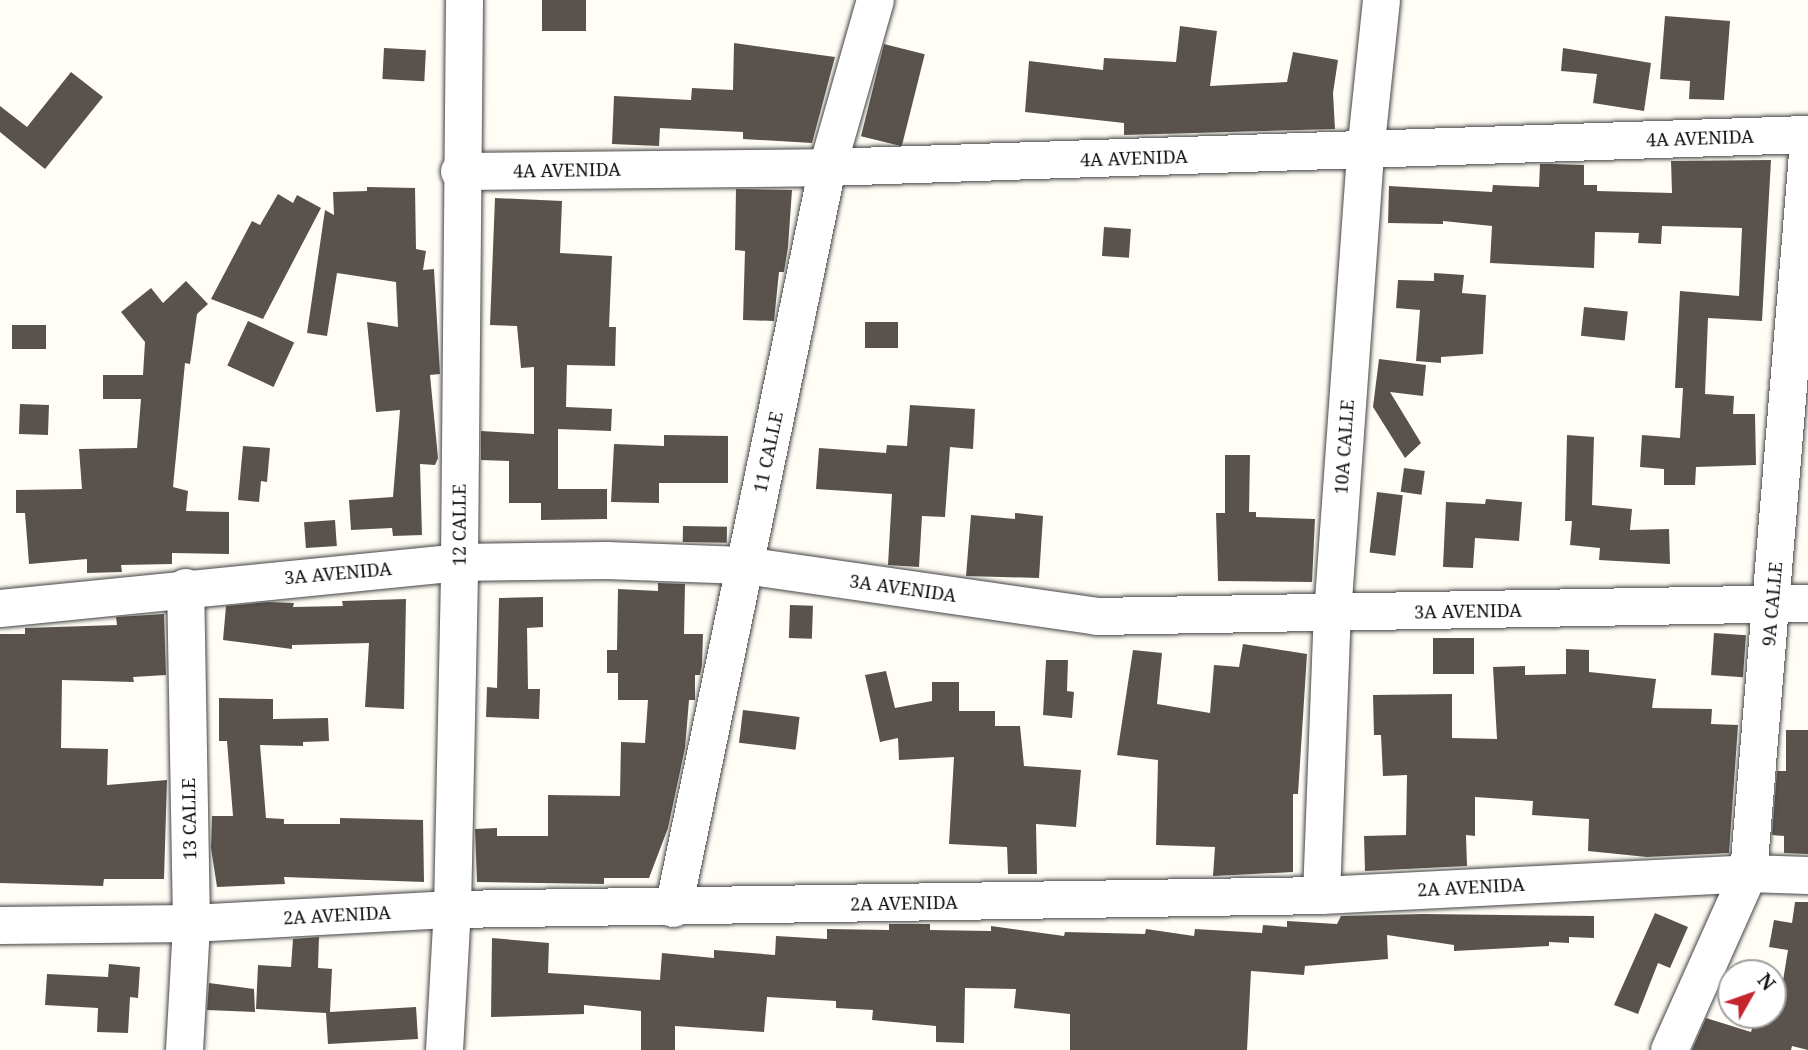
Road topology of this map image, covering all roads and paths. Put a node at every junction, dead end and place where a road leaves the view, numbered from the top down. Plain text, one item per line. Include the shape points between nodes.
1 (464, 0) edge
2 (875, 0) edge
3 (1381, 0) edge
4 (1808, 134) edge
5 (1808, 141) edge
6 (1365, 152) junction
7 (827, 167) junction
8 (459, 172) junction
9 (459, 562) junction
10 (744, 565) junction
11 (185, 587) junction
12 (1772, 603) junction
13 (1808, 603) edge
14 (0, 608) edge
15 (1332, 614) junction
16 (1748, 873) junction
17 (1808, 875) edge
18 (1321, 895) junction
19 (673, 908) junction
20 (452, 909) junction
21 (191, 923) junction
22 (0, 925) edge
23 (184, 1050) edge
24 (444, 1050) edge
25 (1670, 1050) edge

1 - 8 street, 12 CALLE
2 - 7 street, 11 CALLE
3 - 6 street, 10A CALLE
4 - 6 street, 4A AVENIDA
5 - 12 street, 9A CALLE
6 - 7 street, 4A AVENIDA
6 - 15 street, 10A CALLE
7 - 8 street, 4A AVENIDA
7 - 10 street, 11 CALLE
8 - 9 street, 12 CALLE
9 - 10 street, 3A AVENIDA via 606,560
9 - 11 street, 3A AVENIDA
9 - 20 street, 12 CALLE
10 - 15 street, 3A AVENIDA via 1096,616
10 - 19 street, 11 CALLE
11 - 14 street, 3A AVENIDA
11 - 21 street, 13 CALLE
12 - 13 street, 3A AVENIDA
12 - 15 street, 3A AVENIDA
12 - 16 street, 9A CALLE
15 - 18 street, 10A CALLE
16 - 17 street, 2A AVENIDA
16 - 18 street, 2A AVENIDA
16 - 25 street, 9A CALLE
18 - 19 street, 2A AVENIDA
19 - 20 street, 2A AVENIDA
20 - 21 street, 2A AVENIDA
20 - 24 street, 12 CALLE
21 - 22 street, 2A AVENIDA
21 - 23 street, 13 CALLE

